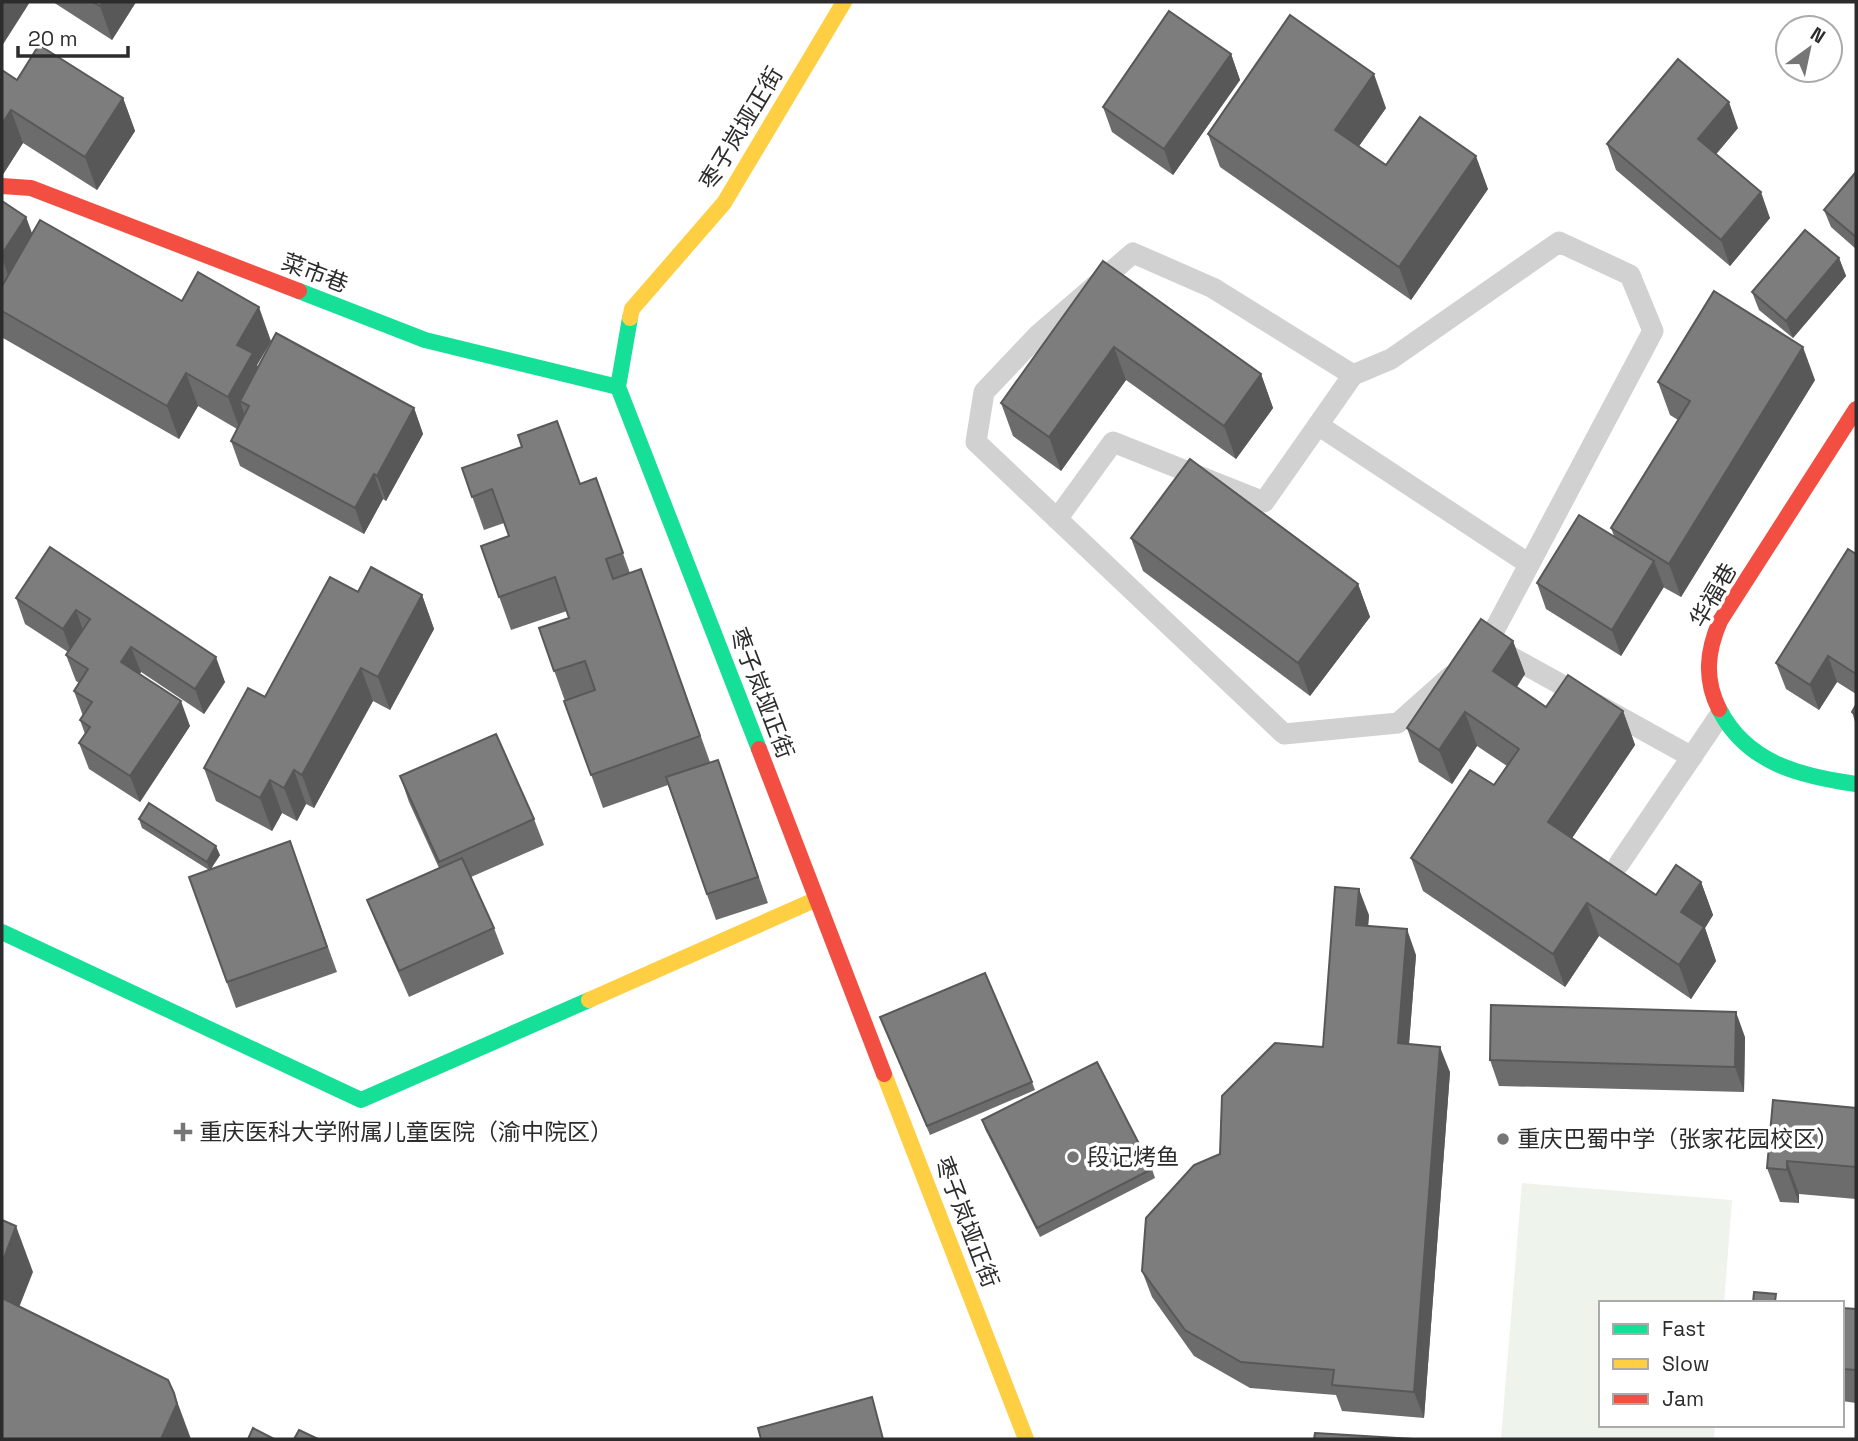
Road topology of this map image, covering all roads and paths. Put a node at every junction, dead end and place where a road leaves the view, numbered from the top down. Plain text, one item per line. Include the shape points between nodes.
1 (844, 2) edge
2 (2, 186) edge
3 (1353, 375) junction
4 (618, 387) junction
5 (1856, 410) edge
6 (1318, 425) junction
7 (1057, 519) junction
8 (1529, 564) junction
9 (1487, 644) junction
10 (1720, 715) junction
11 (1692, 757) junction
12 (1856, 784) edge
13 (1619, 864) dead end
14 (817, 899) junction
15 (2, 932) edge
16 (1027, 1439) edge

1 - 4 street, 枣子岚垭正街 via 724,202 632,309
2 - 4 street, 菜市巷 via 31,188 425,340
3 - 6 lane
3 - 7 lane via 1213,288 1133,253 1038,335 984,392 976,442
3 - 8 lane via 1391,359 1559,242 1630,275 1653,331
4 - 14 street, 枣子岚垭正街
5 - 10 street, 华福巷 via 1720,621 1707,665
6 - 7 lane via 1264,502 1113,442
6 - 8 lane
7 - 9 lane via 1284,734 1398,723
8 - 9 lane
9 - 11 lane
10 - 11 lane
10 - 12 street, 华福巷 via 1769,760 1797,774
11 - 13 lane
14 - 15 street via 361,1100
14 - 16 street, 枣子岚垭正街

